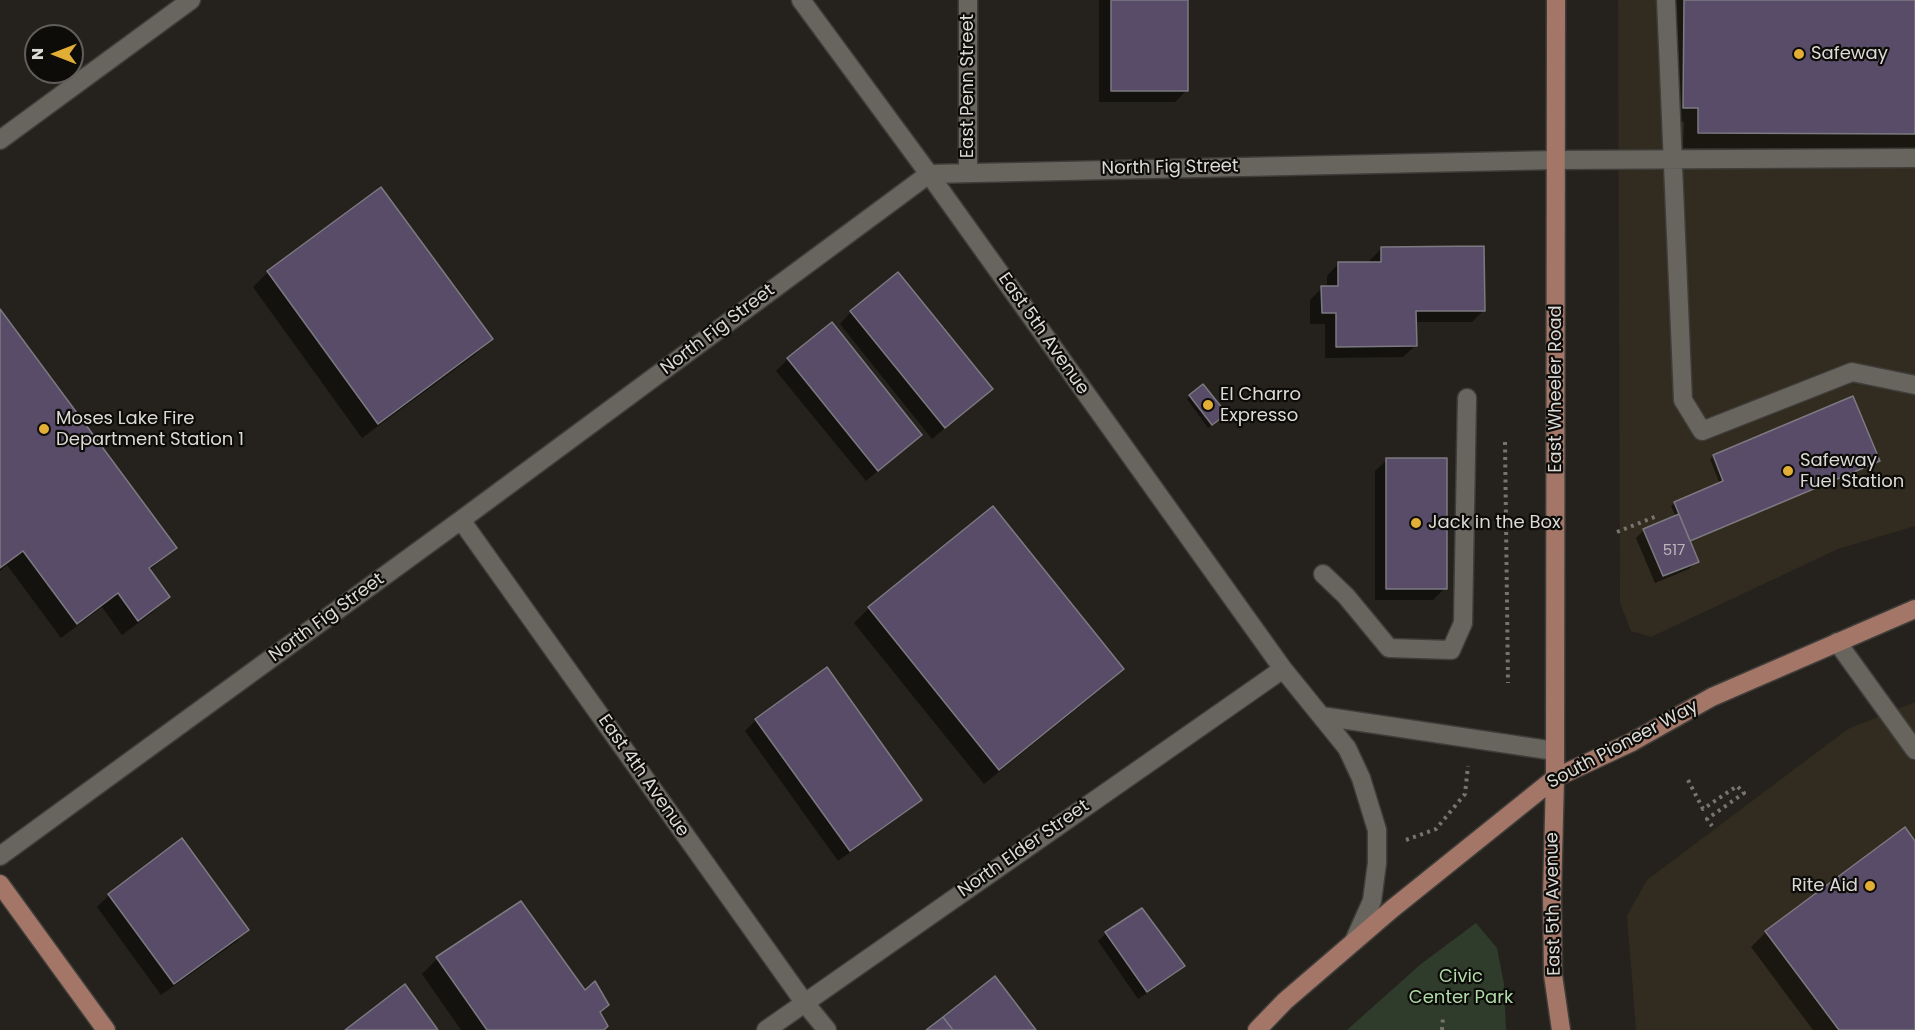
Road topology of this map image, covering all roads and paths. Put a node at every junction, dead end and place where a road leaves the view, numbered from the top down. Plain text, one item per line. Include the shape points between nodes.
1 (191, 0) edge
2 (801, 0) edge
3 (968, 0) edge
4 (1556, 0) edge
5 (1666, 0) edge
6 (0, 140) edge
7 (1915, 158) edge
8 (1556, 160) junction
9 (1673, 160) junction
10 (968, 172) junction
11 (929, 174) junction
12 (1915, 385) edge
13 (1467, 398) dead end
14 (1505, 442) dead end
15 (1657, 516) dead end
16 (462, 520) junction
17 (1617, 532) dead end
18 (1323, 574) dead end
19 (1915, 609) edge
20 (1837, 642) junction
21 (1283, 669) junction
22 (1508, 683) dead end
23 (1321, 716) junction
24 (1915, 750) edge
25 (1555, 751) junction
26 (1468, 766) dead end
27 (1555, 778) junction
28 (1688, 780) dead end
29 (1712, 826) dead end
30 (1406, 840) dead end
31 (0, 856) edge
32 (0, 884) edge
33 (1353, 943) junction
34 (804, 1002) junction
35 (1443, 1017) dead end
36 (106, 1030) edge
37 (766, 1030) edge
38 (827, 1030) edge
39 (1257, 1030) edge
40 (1442, 1030) edge
41 (1561, 1030) edge

1 - 6 street
2 - 11 street, East 5th Avenue
3 - 10 street, East Penn Street
4 - 8 main road, East Wheeler Road
5 - 9 street
7 - 9 street, North Fig Street
8 - 9 street, North Fig Street
8 - 10 street, North Fig Street
8 - 25 main road, East Wheeler Road
9 - 12 street via 1683,400 1702,432 1852,372
10 - 11 street, North Fig Street
11 - 16 street, North Fig Street
11 - 21 street, East 5th Avenue
13 - 18 street via 1463,623 1451,650 1389,648
14 - 22 path
15 - 17 path
16 - 31 street, North Fig Street
16 - 34 street, East 4th Avenue
19 - 20 main road, South Pioneer Way
20 - 24 street
20 - 27 main road, South Pioneer Way via 1712,697 1632,742
21 - 23 street, East 5th Avenue
21 - 34 street, North Elder Street
23 - 25 street
23 - 33 street, East 5th Avenue via 1347,748 1377,830 1372,901
25 - 27 main road, East Wheeler Road
26 - 30 path via 1465,794 1436,829
27 - 33 main road, South Pioneer Way
27 - 41 main road, East 5th Avenue via 1553,975
28 - 29 path via 1703,809 1737,786 1744,793 1707,819
32 - 36 main road
33 - 39 main road, South Pioneer Way
34 - 37 street, North Elder Street
34 - 38 street, East 4th Avenue
35 - 40 path

